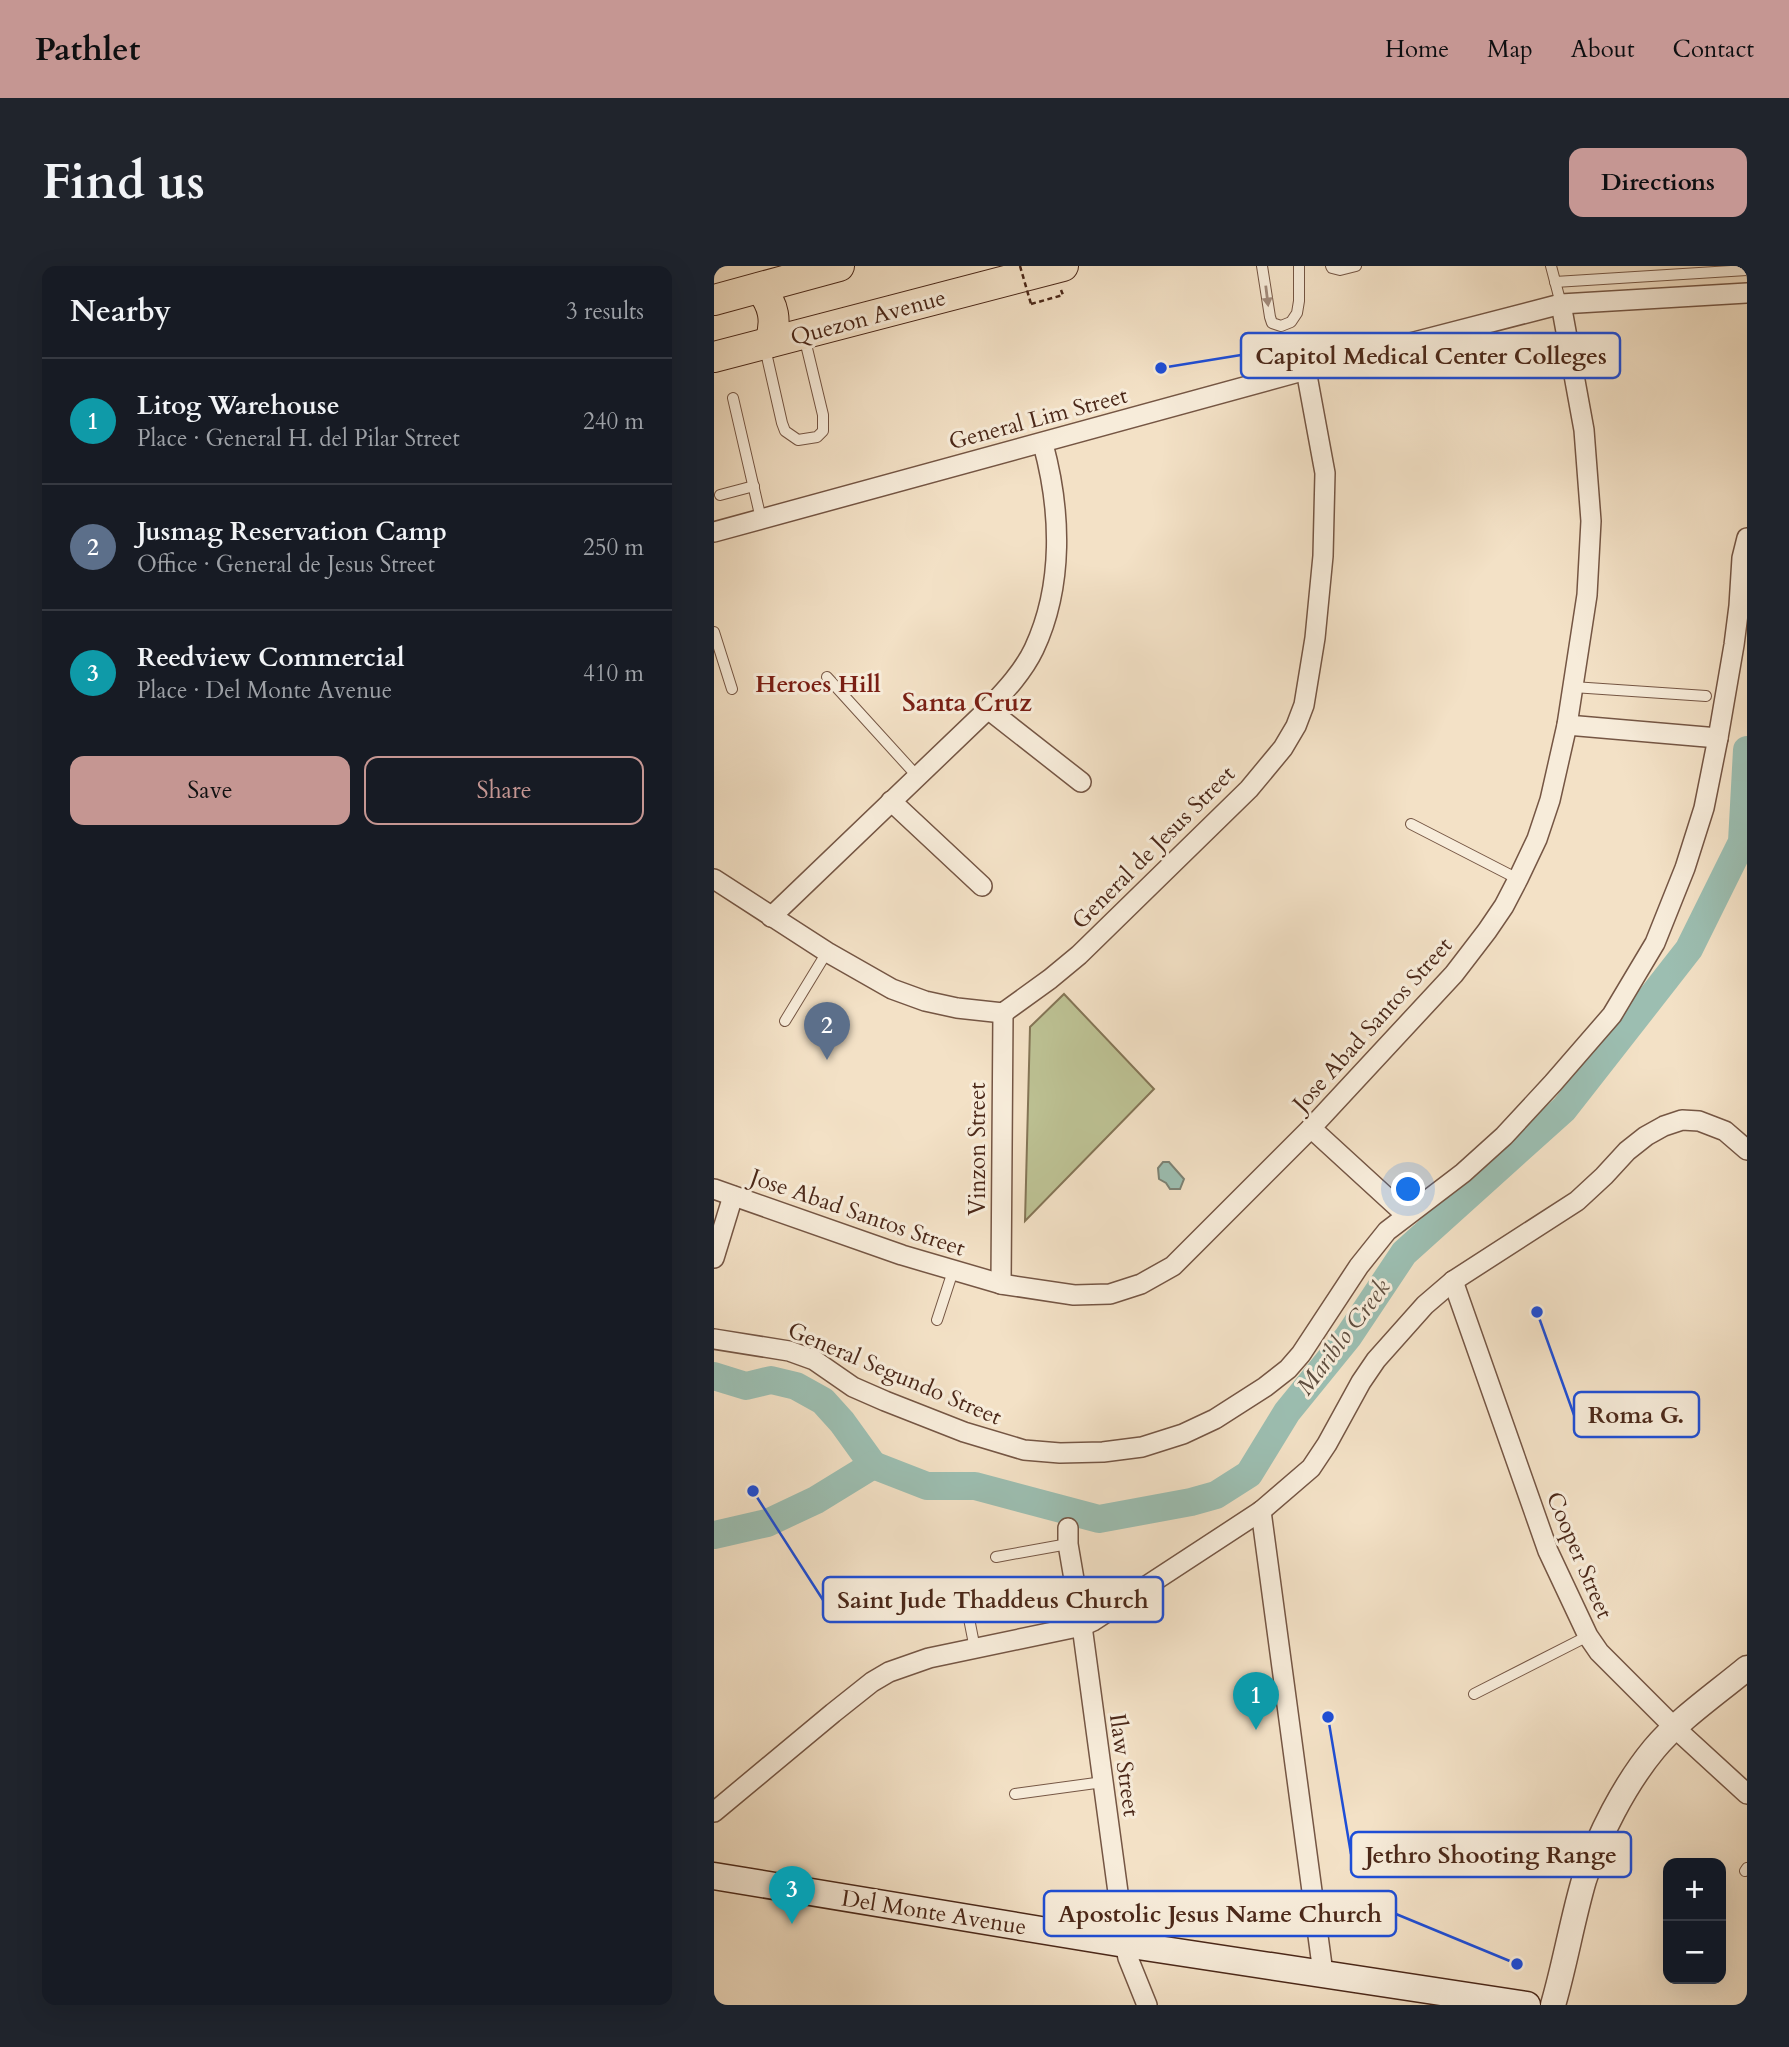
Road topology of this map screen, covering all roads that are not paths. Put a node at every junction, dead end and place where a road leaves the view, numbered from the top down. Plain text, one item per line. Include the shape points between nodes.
1 (839, 266) edge
2 (1262, 266) edge
3 (1300, 266) edge
4 (1331, 266) edge
5 (1356, 266) edge
6 (1551, 266) edge
7 (1747, 270) edge
8 (789, 280) junction
9 (1063, 281) edge
10 (1555, 282) junction
11 (760, 288) junction
12 (1747, 293) edge
13 (714, 300) edge
14 (1561, 304) junction
15 (803, 334) junction
16 (767, 343) junction
17 (714, 357) edge
18 (1306, 370) junction
19 (733, 398) dead end
20 (1043, 444) junction
21 (754, 486) junction
22 (720, 495) dead end
23 (761, 520) junction
24 (714, 533) edge
25 (1747, 538) edge
26 (1743, 604) edge
27 (714, 632) edge
28 (827, 677) dead end
29 (1573, 687) junction
30 (732, 689) dead end
31 (1706, 696) dead end
32 (988, 709) junction
33 (1567, 725) junction
34 (1718, 738) junction
35 (917, 776) junction
36 (1081, 782) dead end
37 (891, 801) junction
38 (1411, 824) dead end
39 (714, 879) edge
40 (1518, 879) junction
41 (982, 886) dead end
42 (771, 917) junction
43 (827, 953) junction
44 (1003, 1013) junction
45 (785, 1021) dead end
46 (1311, 1128) junction
47 (1747, 1150) edge
48 (714, 1189) edge
49 (733, 1196) junction
50 (1406, 1215) junction
51 (714, 1258) edge
52 (953, 1271) junction
53 (1453, 1281) junction
54 (1001, 1284) junction
55 (937, 1320) dead end
56 (714, 1339) edge
57 (1261, 1511) junction
58 (1068, 1536) joint
59 (996, 1557) dead end
60 (962, 1583) dead end
61 (1082, 1626) junction
62 (1588, 1636) junction
63 (975, 1649) junction
64 (1747, 1668) edge
65 (1474, 1694) dead end
66 (1675, 1728) junction
67 (1103, 1782) junction
68 (1015, 1794) dead end
69 (1747, 1794) edge
70 (714, 1812) edge
71 (714, 1876) edge
72 (1125, 1944) junction
73 (1323, 1973) junction
74 (1147, 2005) edge
75 (1527, 2005) edge
76 (1553, 2005) edge

1 - 8 main road
2 -> 3 lane via 1270,317 1281,326 1297,313
4 - 5 lane via 1336,270
6 - 10 lane
7 - 10 lane
8 - 11 main road
8 - 15 main road via 787,303
9 - 15 main road, Quezon Avenue
10 - 14 lane
11 - 13 main road
11 - 16 main road via 772,308 774,331
12 - 14 street, General Lim Street
14 - 18 street, General Lim Street
14 - 29 street, Jose Abad Santos Street via 1584,430 1591,521 1587,595
15 - 16 main road, Quezon Avenue
15 - 16 lane via 824,415 823,431 817,437 798,440 785,431
16 - 17 main road, Quezon Avenue
18 - 20 street, General Lim Street
18 - 44 street, General de Jesus Street via 1325,473 1323,556 1315,638 1296,726 1283,748 1229,809 1079,955
19 - 21 lane
20 - 23 street, General Lim Street
20 - 32 street via 1056,516 1054,582 1033,650
21 - 22 lane
21 - 23 lane
23 - 24 street, General Lim Street
25 - 26 street, General Segundo Street via 1742,558
26 - 34 street, General Segundo Street
27 - 30 lane
28 - 35 lane
29 - 31 lane
29 - 33 street, Jose Abad Santos Street
32 - 35 street
32 - 36 street
33 - 34 street
33 - 40 street, Jose Abad Santos Street via 1550,800
34 - 50 street, General Segundo Street via 1704,808 1685,868 1656,943 1612,1015 1504,1136
35 - 37 street
37 - 41 street
37 - 42 street
38 - 40 lane
39 - 42 street
40 - 46 street, Jose Abad Santos Street via 1454,974
42 - 43 street
43 - 44 street via 892,989 925,1001
43 - 45 lane
44 - 54 street, Vinzon Street
46 - 50 street
46 - 54 street, Jose Abad Santos Street via 1173,1266 1141,1284 1110,1294 1074,1294
47 - 53 street via 1725,1131 1699,1121 1664,1126 1627,1151 1577,1201
48 - 49 street, Jose Abad Santos Street
49 - 51 street
49 - 52 street, Jose Abad Santos Street
50 - 56 street, General Segundo Street via 1359,1266 1287,1368 1214,1419 1142,1447 1070,1453 1024,1450 885,1401 789,1350
52 - 54 street, Jose Abad Santos Street
52 - 55 lane
53 - 57 street via 1376,1360 1311,1468
53 - 62 street, Cooper Street via 1548,1551
57 - 61 street
57 - 73 street
58 - 59 lane
58 - 61 street, Ilaw Street
60 - 63 lane
61 - 63 street
61 - 67 street, Ilaw Street
62 - 65 lane
62 - 66 street, Cooper Street
63 - 70 street via 908,1664 872,1682
64 - 66 street
66 - 69 street, Cooper Street
66 - 76 street via 1637,1772 1605,1829 1585,1878
67 - 68 lane
67 - 72 street, Ilaw Street
71 - 72 main road, Del Monte Avenue
72 - 73 main road, Del Monte Avenue
72 - 74 street, Ilaw Street
73 - 75 main road, Del Monte Avenue

